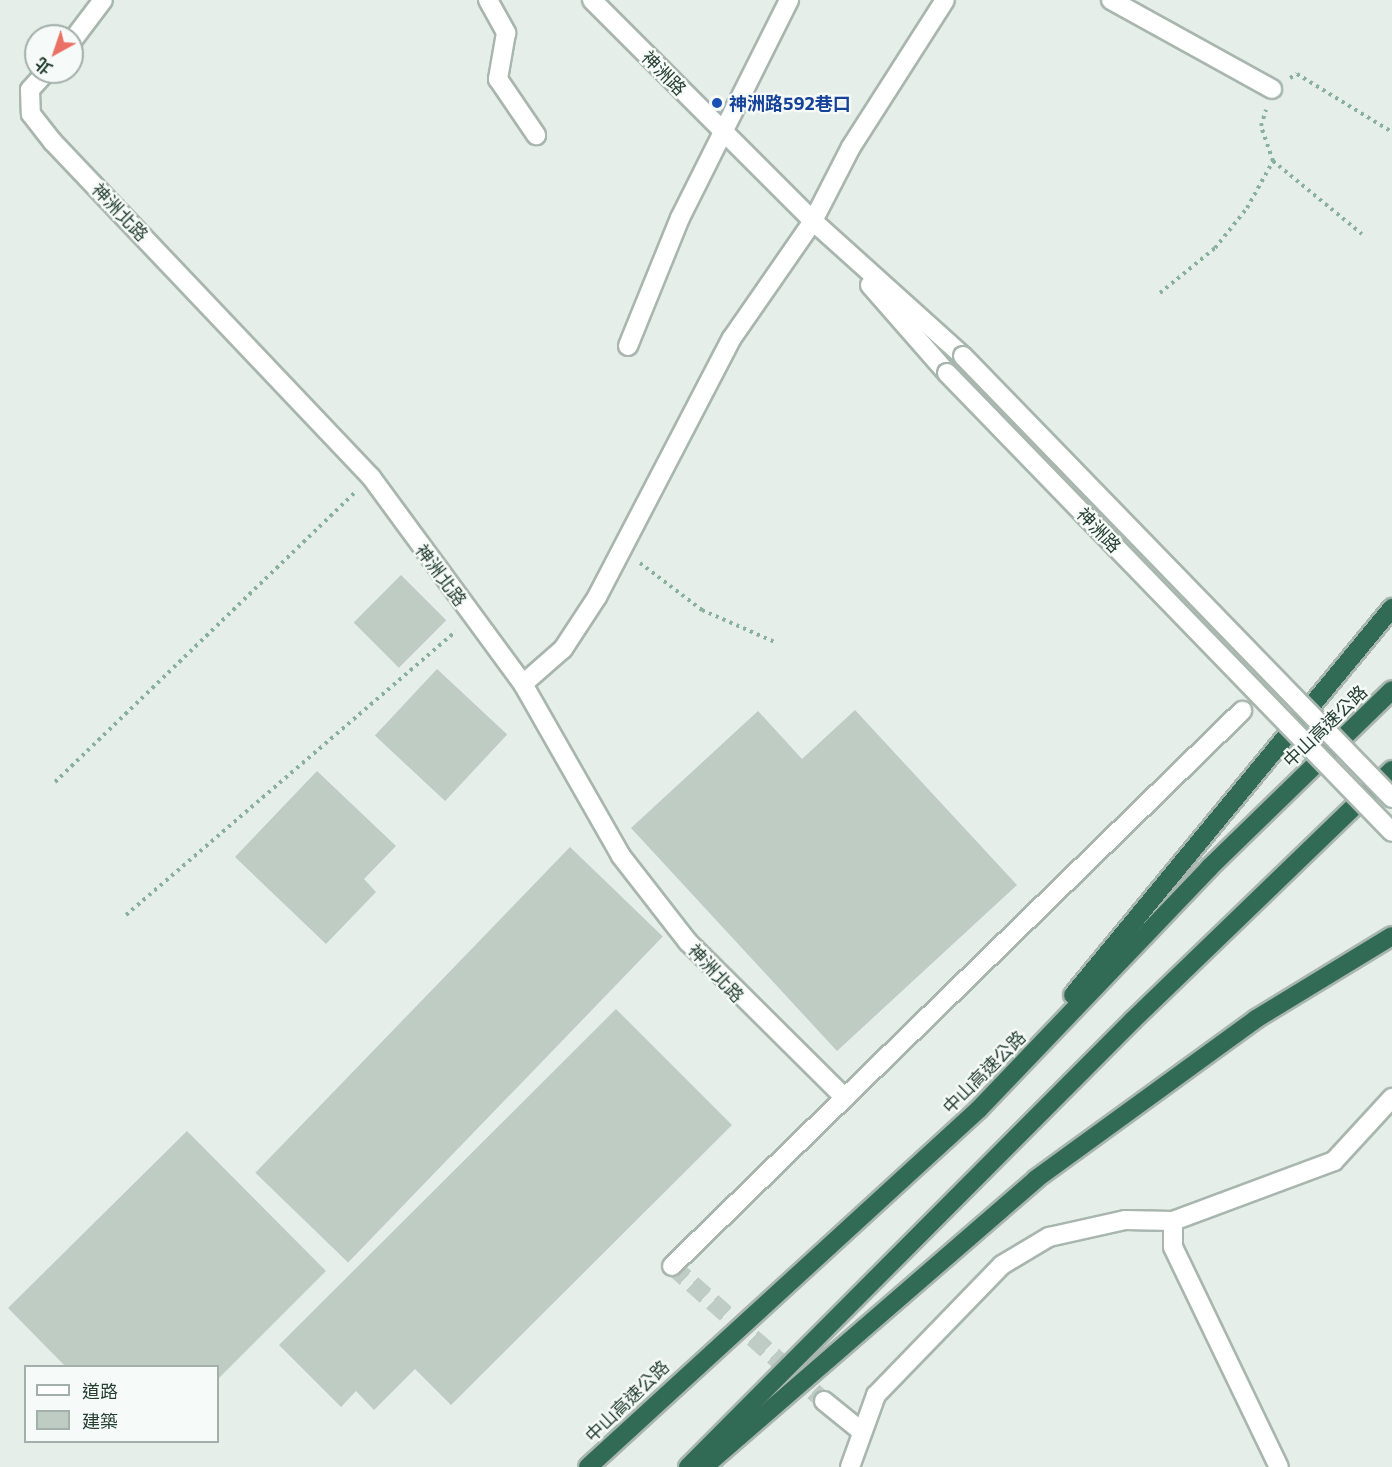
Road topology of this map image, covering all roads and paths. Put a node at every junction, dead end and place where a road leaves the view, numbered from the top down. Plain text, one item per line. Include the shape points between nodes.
1 (103, 0) edge
2 (488, 0) edge
3 (592, 0) edge
4 (789, 0) edge
5 (945, 0) edge
6 (1111, 0) edge
7 (84, 25) edge
8 (35, 84) edge
9 (1272, 89) junction
10 (1392, 132) edge
11 (724, 134) junction
12 (536, 135) dead end
13 (1273, 161) junction
14 (813, 221) junction
15 (1362, 234) dead end
16 (1160, 292) dead end
17 (628, 346) dead end
18 (371, 477) junction
19 (623, 549) junction
20 (1392, 608) edge
21 (473, 617) junction
22 (777, 643) dead end
23 (523, 684) junction
24 (1392, 690) edge
25 (1242, 711) dead end
26 (1392, 770) edge
27 (55, 782) dead end
28 (1392, 798) edge
29 (1392, 832) edge
30 (126, 915) dead end
31 (1390, 938) edge
32 (845, 1098) junction
33 (1392, 1098) edge
34 (979, 1109) junction
35 (1173, 1221) junction
36 (672, 1266) dead end
37 (824, 1401) tunnel mouth
38 (860, 1430) junction
39 (588, 1467) edge
40 (688, 1467) edge
41 (704, 1467) edge
42 (850, 1467) edge
43 (1279, 1467) edge

1 - 7 street
2 - 12 street via 506,33 498,79
3 - 11 street, 神洲路
4 - 11 street
5 - 14 street via 850,147
6 - 9 street
8 - 18 street, 神洲北路 via 30,90 31,114 53,142
9 - 10 path via 1297,74
9 - 13 path via 1261,126
11 - 14 street, 神洲路
11 - 17 street via 680,218
13 - 15 path
13 - 16 path via 1247,208 1215,248
14 - 19 street via 732,338
14 - 28 street, 神洲路, bridge via 963,356
14 - 29 street, 神洲路, bridge via 947,373
18 - 21 street, 神洲北路
18 - 27 path
19 - 22 path via 702,610
19 - 23 street via 564,648
20 - 34 highway
21 - 23 street, 神洲北路
21 - 30 path
23 - 32 street, 神洲北路 via 621,855 674,925 754,1014
24 - 34 highway, 中山高速公路 via 1209,868
25 - 32 street
26 - 40 highway via 1133,1020
31 - 41 highway via 1256,1019 1036,1179
32 - 36 street
33 - 35 street via 1334,1161
34 - 39 highway, 中山高速公路
35 - 38 street via 1125,1220 1049,1238 1002,1265 876,1395
35 - 43 street via 1173,1247
37 - 38 street
38 - 42 street

